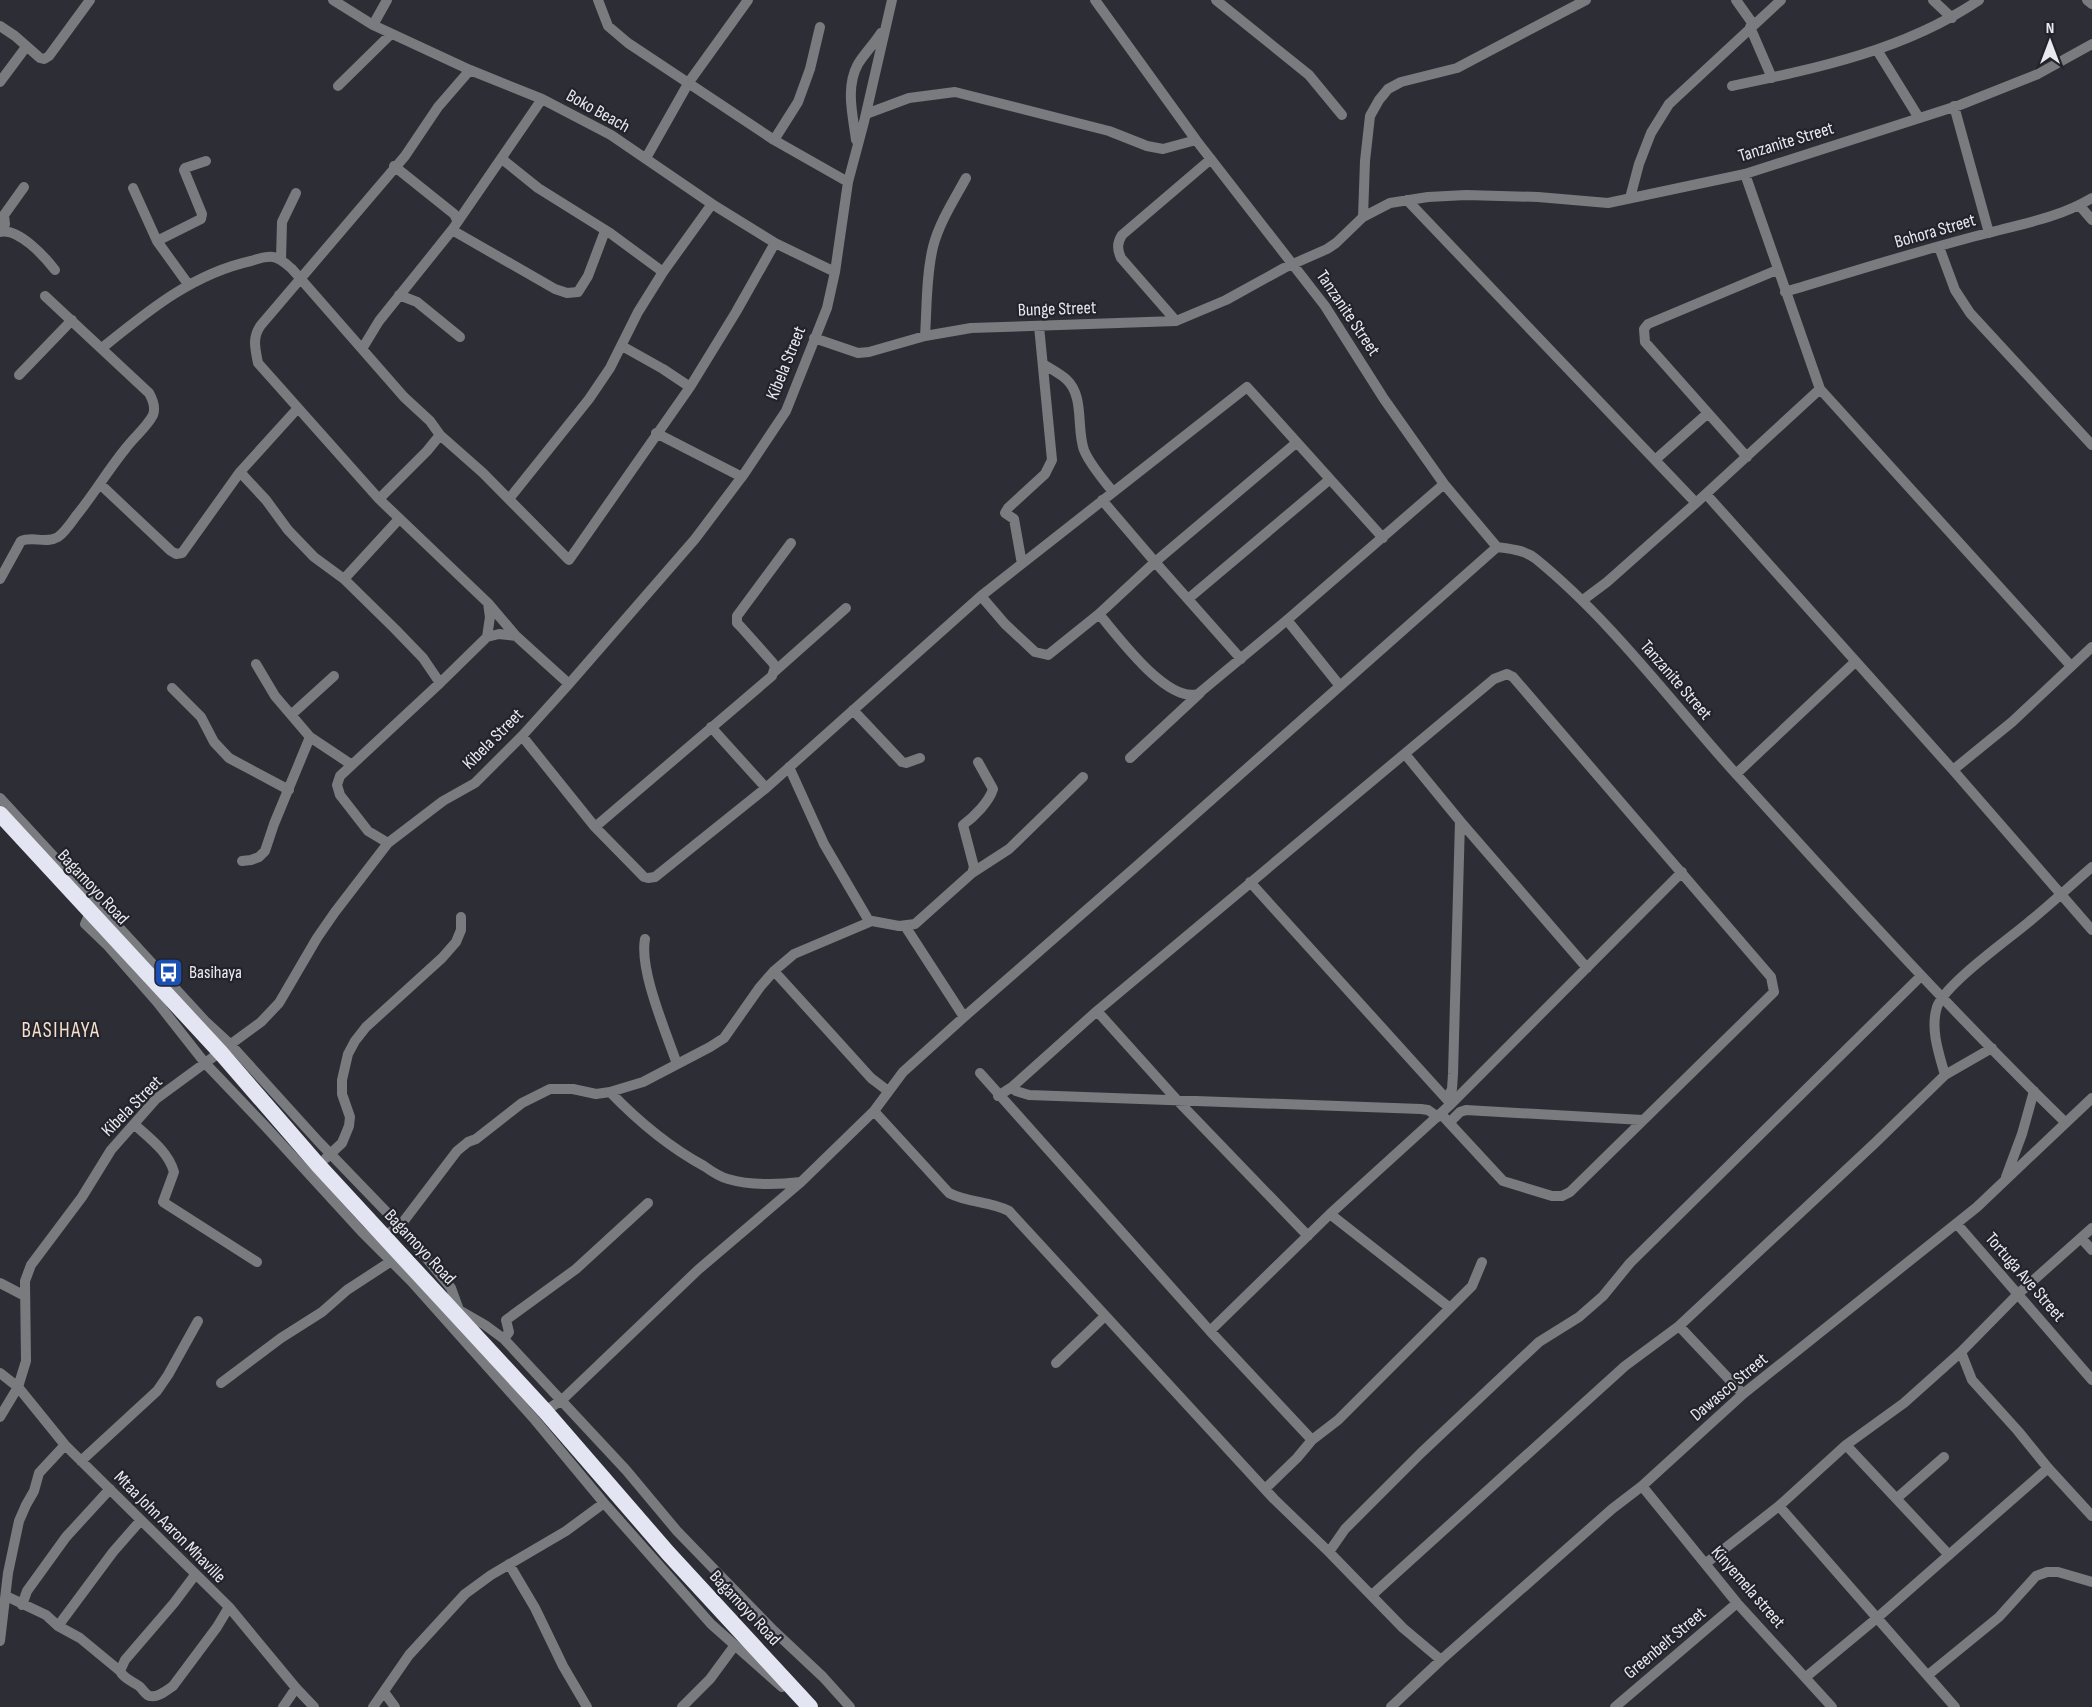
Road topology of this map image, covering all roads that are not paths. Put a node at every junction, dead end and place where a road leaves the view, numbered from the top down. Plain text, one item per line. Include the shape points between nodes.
1 (90, 0) edge
2 (333, 0) edge
3 (387, 0) edge
4 (598, 0) edge
5 (747, 0) edge
6 (892, 0) edge
7 (1095, 0) edge
8 (1216, 0) edge
9 (1586, 0) edge
10 (1736, 0) edge
11 (1781, 0) edge
12 (1933, 0) edge
13 (1979, 0) edge
14 (2087, 0) edge
15 (2092, 4) edge
16 (1952, 18) junction
17 (373, 25) junction
18 (1752, 25) junction
19 (0, 26) edge
20 (820, 27) dead end
21 (885, 27) junction
22 (391, 34) junction
23 (2092, 44) edge
24 (26, 47) junction
25 (1877, 50) junction
26 (470, 70) junction
27 (1772, 78) junction
28 (0, 82) edge
29 (689, 82) junction
30 (338, 86) dead end
31 (1732, 86) dead end
32 (542, 99) junction
33 (1954, 106) junction
34 (866, 114) junction
35 (1342, 115) dead end
36 (1919, 118) junction
37 (774, 140) junction
38 (1196, 140) junction
39 (857, 147) junction
40 (646, 158) junction
41 (502, 159) junction
42 (1211, 159) junction
43 (206, 161) dead end
44 (394, 166) junction
45 (1744, 174) junction
46 (966, 178) dead end
47 (848, 182) junction
48 (24, 187) dead end
49 (133, 188) dead end
50 (296, 194) dead end
51 (1630, 198) junction
52 (2092, 198) edge
53 (1407, 200) junction
54 (712, 204) junction
55 (2079, 206) junction
56 (1363, 217) junction
57 (2092, 220) edge
58 (454, 225) junction
59 (2, 231) edge
60 (605, 231) junction
61 (1989, 233) junction
62 (157, 241) junction
63 (776, 243) junction
64 (1939, 247) junction
65 (281, 260) junction
66 (1294, 264) junction
67 (55, 270) dead end
68 (1778, 270) junction
69 (663, 272) junction
70 (835, 272) junction
71 (300, 278) junction
72 (188, 284) junction
73 (1785, 292) junction
74 (399, 295) junction
75 (45, 296) dead end
76 (72, 320) junction
77 (1176, 321) junction
78 (1039, 326) junction
79 (925, 336) junction
80 (460, 337) dead end
81 (814, 338) junction
82 (622, 346) junction
83 (102, 348) junction
84 (362, 349) junction
85 (1043, 364) junction
86 (19, 375) dead end
87 (690, 387) junction
88 (1820, 389) junction
89 (298, 408) junction
90 (1708, 413) junction
91 (656, 433) junction
92 (440, 435) junction
93 (1296, 443) junction
94 (2092, 445) edge
95 (1747, 457) junction
96 (1655, 460) junction
97 (240, 472) junction
98 (742, 477) junction
99 (1329, 480) junction
100 (1444, 484) junction
101 (101, 485) junction
102 (1113, 492) junction
103 (1706, 494) junction
104 (379, 499) junction
105 (509, 500) junction
106 (1102, 500) junction
107 (1696, 503) junction
108 (399, 519) junction
109 (1383, 538) junction
110 (790, 543) dead end
111 (1497, 547) junction
112 (1155, 562) junction
113 (1022, 564) junction
114 (0, 579) edge
115 (344, 579) junction
116 (981, 597) junction
117 (1188, 599) junction
118 (1583, 600) junction
119 (488, 603) junction
120 (846, 608) dead end
121 (1099, 614) junction
122 (1287, 620) junction
123 (516, 636) junction
124 (487, 637) junction
125 (2092, 647) edge
126 (1241, 659) junction
127 (1856, 662) junction
128 (256, 664) dead end
129 (2071, 666) junction
130 (774, 672) junction
131 (334, 676) dead end
132 (440, 683) junction
133 (569, 684) junction
134 (1340, 686) junction
135 (172, 688) dead end
136 (1204, 690) junction
137 (853, 710) junction
138 (291, 715) junction
139 (711, 727) junction
140 (522, 736) junction
141 (310, 737) junction
142 (1405, 754) junction
143 (920, 758) dead end
144 (1130, 758) dead end
145 (978, 762) dead end
146 (351, 765) junction
147 (789, 767) junction
148 (1953, 770) junction
149 (1736, 774) junction
150 (1083, 777) dead end
151 (766, 788) junction
152 (289, 790) junction
153 (0, 798) edge
154 (0, 814) edge
155 (1460, 821) junction
156 (595, 827) junction
157 (388, 843) junction
158 (242, 861) dead end
159 (2092, 867) edge
160 (1682, 872) junction
161 (972, 873) junction
162 (1250, 882) junction
163 (2061, 894) junction
164 (90, 913) junction
165 (461, 917) dead end
166 (869, 921) junction
167 (904, 926) junction
168 (2092, 930) edge
169 (645, 939) dead end
170 (1587, 968) junction
171 (774, 971) junction
172 (1921, 976) junction
173 (1942, 997) junction
174 (1097, 1011) junction
175 (964, 1017) junction
176 (1992, 1048) junction
177 (226, 1049) junction
178 (205, 1063) junction
179 (677, 1064) junction
180 (980, 1073) dead end
181 (1945, 1075) junction
182 (1012, 1087) junction
183 (888, 1091) junction
184 (2034, 1091) junction
185 (610, 1092) junction
186 (998, 1096) junction
187 (2092, 1098) edge
188 (1177, 1100) junction
189 (1449, 1101) junction
190 (874, 1111) junction
191 (1439, 1115) junction
192 (1643, 1120) junction
193 (2065, 1122) junction
194 (1449, 1123) junction
195 (134, 1124) junction
196 (330, 1154) junction
197 (318, 1165) junction
198 (2005, 1180) junction
199 (801, 1182) junction
200 (648, 1203) dead end
201 (1330, 1214) junction
202 (1957, 1224) junction
203 (400, 1226) junction
204 (2092, 1228) edge
205 (384, 1236) junction
206 (1308, 1236) junction
207 (2081, 1238) junction
208 (2092, 1250) edge
209 (396, 1257) junction
210 (257, 1262) dead end
211 (1482, 1262) dead end
212 (0, 1283) edge
213 (2018, 1294) junction
214 (25, 1296) junction
215 (1450, 1308) junction
216 (457, 1312) junction
217 (1105, 1316) junction
218 (198, 1321) dead end
219 (1679, 1326) junction
220 (1210, 1331) junction
221 (504, 1339) junction
222 (1961, 1352) junction
223 (1056, 1363) dead end
224 (0, 1373) edge
225 (2092, 1380) edge
226 (221, 1383) dead end
227 (18, 1387) junction
228 (1743, 1394) junction
229 (561, 1400) junction
230 (545, 1411) junction
231 (0, 1417) edge
232 (1312, 1440) junction
233 (65, 1445) junction
234 (1846, 1445) junction
235 (1944, 1457) dead end
236 (81, 1461) junction
237 (2048, 1468) junction
238 (1641, 1486) junction
239 (1265, 1489) junction
240 (110, 1490) junction
241 (1898, 1498) junction
242 (604, 1503) junction
243 (1779, 1506) junction
244 (2092, 1516) edge
245 (141, 1520) junction
246 (1329, 1551) junction
247 (1949, 1555) junction
248 (509, 1564) junction
249 (1705, 1564) junction
250 (4, 1572) edge
251 (195, 1575) junction
252 (2092, 1582) edge
253 (1372, 1595) junction
254 (6, 1596) junction
255 (1737, 1603) junction
256 (22, 1605) junction
257 (229, 1607) junction
258 (1877, 1618) junction
259 (58, 1626) junction
260 (0, 1641) edge
261 (735, 1645) junction
262 (1441, 1660) junction
263 (120, 1671) junction
264 (1928, 1675) junction
265 (1806, 1677) junction
266 (296, 1688) junction
267 (384, 1692) junction
268 (1826, 1705) edge
269 (283, 1707) edge
270 (314, 1707) edge
271 (373, 1707) edge
272 (395, 1707) edge
273 (587, 1707) edge
274 (682, 1707) edge
275 (801, 1707) edge
276 (810, 1707) edge
277 (849, 1707) edge
278 (1391, 1707) edge
279 (1615, 1707) edge
280 (1955, 1707) edge

1 - 24 street via 47,58 40,58
2 - 17 street, Boko Beach
3 - 17 street
4 - 29 street via 608,26
5 - 29 street
6 - 21 street, Kibela Street
7 - 38 street
8 - 35 street via 1309,75
9 - 56 street via 1457,68 1388,89 1370,116
10 - 18 street
11 - 18 street
12 - 16 street
13 - 16 street
14 - 15 street
16 - 25 street
17 - 22 street, Boko Beach
18 - 27 street
18 - 51 street via 1669,104 1651,133
19 - 24 street
20 - 37 street via 798,102
21 - 34 street, Kibela Street
21 - 39 street via 859,63 851,84
22 - 26 street, Boko Beach
22 - 30 street
23 - 33 street, Tanzanite Street via 2038,74
24 - 28 street
25 - 27 street
25 - 36 street
26 - 32 street, Boko Beach
26 - 44 street
27 - 31 street
29 - 37 street
29 - 40 street
32 - 40 street, Boko Beach
32 - 41 street
33 - 36 street, Tanzanite Street
33 - 61 street
34 - 38 street via 909,98 955,92 1109,131 1147,146 1163,149
34 - 39 street, Kibela Street
36 - 45 street, Tanzanite Street
37 - 47 street
38 - 42 street
39 - 47 street, Kibela Street
40 - 54 street, Boko Beach
41 - 58 street
41 - 60 street via 538,188
42 - 66 street
42 - 77 street via 1119,241 1121,258
43 - 62 street via 184,170 201,219
44 - 58 street via 454,214
44 - 71 street
45 - 51 street, Tanzanite Street
45 - 68 street
46 - 79 street via 933,245
47 - 70 street, Kibela Street
48 - 59 street via 4,215
49 - 62 street
50 - 65 street via 282,222
51 - 53 street, Tanzanite Street via 1608,202 1492,195
52 - 55 street, Bohora Street
53 - 56 street, Tanzanite Street via 1390,202
53 - 96 street
54 - 63 street, Boko Beach
54 - 69 street
55 - 57 street
55 - 61 street, Bohora Street via 2030,224
56 - 66 street, Tanzanite Street via 1336,243
58 - 60 street via 520,271 567,293 578,292 588,276
58 - 74 street
59 - 67 street via 32,246
60 - 69 street
61 - 64 street, Bohora Street
62 - 72 street
63 - 70 street, Boko Beach
63 - 87 street
64 - 73 street, Bohora Street
64 - 94 street via 1955,290 1970,313
65 - 71 street
65 - 72 street via 273,257 234,265
66 - 77 street, Bunge Street
66 - 100 street, Tanzanite Street
68 - 73 street
68 - 90 street via 1644,329 1645,342
69 - 82 street
70 - 81 street, Kibela Street via 827,308
71 - 84 street
71 - 89 street via 255,338 258,363
72 - 83 street via 156,304
73 - 88 street
74 - 80 street via 417,302
74 - 84 street
75 - 76 street
76 - 83 street
76 - 86 street
77 - 78 street, Bunge Street
78 - 79 street, Bunge Street via 971,328
78 - 85 street
79 - 81 street, Bunge Street via 858,353
81 - 98 street, Kibela Street via 786,411
82 - 87 street
82 - 105 street via 589,399
83 - 101 street via 149,393 154,409
84 - 92 street
85 - 102 street via 1065,378 1074,390 1084,448
85 - 113 street via 1052,460 1045,474 1005,513 1014,519
87 - 91 street
88 - 95 street
88 - 129 street
89 - 97 street
89 - 104 street
90 - 95 street
90 - 96 street
91 - 98 street
91 - 105 street via 568,560
92 - 104 street
92 - 105 street
93 - 99 street
93 - 102 street via 1247,387
93 - 112 street
95 - 103 street
96 - 107 street
97 - 101 street via 179,554 171,551
97 - 115 street via 314,557
98 - 133 street, Kibela Street via 695,539
99 - 109 street
99 - 117 street
100 - 109 street
100 - 111 street, Tanzanite Street
101 - 114 street via 59,536 21,541
102 - 106 street
103 - 107 street
103 - 127 street
104 - 108 street
106 - 112 street
106 - 113 street
107 - 118 street
108 - 115 street
108 - 119 street
109 - 122 street
110 - 130 street via 737,616 737,622 774,663
111 - 118 street, Tanzanite Street via 1533,556
111 - 134 street
112 - 117 street
112 - 121 street
113 - 116 street
115 - 132 street via 423,658
116 - 121 street via 1041,655 1048,655
116 - 137 street
117 - 126 street
118 - 149 street, Tanzanite Street
119 - 123 street
119 - 124 street
120 - 130 street
121 - 136 street via 1163,683 1186,695
122 - 126 street
122 - 134 street
123 - 124 street
123 - 133 street
124 - 132 street
125 - 129 street
126 - 136 street
127 - 148 street
127 - 149 street
128 - 138 street via 274,696
129 - 148 street via 2012,723
130 - 139 street
131 - 138 street
132 - 146 street
133 - 140 street, Kibela Street
134 - 175 street
135 - 152 street via 201,717 214,742 229,758
136 - 144 street
137 - 143 street via 898,759 906,762
137 - 147 street
138 - 141 street
139 - 151 street
139 - 156 street
140 - 156 street
140 - 157 street, Kibela Street via 475,783 443,801
141 - 146 street
141 - 152 street
142 - 155 street
142 - 160 street via 1494,679 1507,674
142 - 162 street
145 - 161 street via 993,789 963,825 974,867
146 - 157 street via 338,780 338,790 368,831
147 - 151 street
147 - 166 street via 824,844
148 - 163 street
149 - 172 street, Tanzanite Street
150 - 161 street via 1009,849
151 - 156 street via 651,878 644,877
152 - 158 street via 265,851 259,857
153 - 177 street via 204,1020
154 - 164 highway, Bagamoyo Road
155 - 170 street
155 - 189 street
157 - 177 street, Kibela Street via 317,938 279,1003 261,1023
159 - 163 street
160 - 170 street
160 - 192 street via 1771,977 1774,992
161 - 167 street via 915,924
162 - 174 street
162 - 189 street
163 - 168 street
163 - 173 street
164 - 177 highway, Bagamoyo Road
164 - 178 street via 85,924 157,1002
165 - 196 street via 456,942 355,1041 342,1080 349,1126 342,1143
166 - 167 street
166 - 171 street via 794,954
167 - 175 street
169 - 179 street via 645,969
170 - 189 street
171 - 179 street via 724,1038
171 - 183 street via 871,1078
172 - 173 street, Tanzanite Street
172 - 246 street via 1630,1263 1603,1296 1579,1317 1539,1342 1377,1496
173 - 176 street, Tanzanite Street
173 - 181 street via 1935,1026
174 - 182 street
174 - 188 street
175 - 183 street via 903,1072
176 - 181 street
176 - 184 street, Tanzanite Street
177 - 178 street, Kibela Street
177 - 196 street
177 - 197 highway, Bagamoyo Road
178 - 195 street, Kibela Street via 156,1100
178 - 209 street via 361,1231
179 - 185 street via 643,1082
180 - 186 street
181 - 219 street
182 - 186 street
182 - 188 street via 1029,1095
183 - 190 street
184 - 193 street, Tanzanite Street
184 - 198 street
185 - 199 street via 657,1134 726,1179 757,1185
185 - 203 street via 550,1089 522,1103 457,1151
186 - 220 street
187 - 193 street, Dawasco Street
188 - 191 street via 1421,1109
188 - 206 street
189 - 191 street
190 - 199 street
190 - 217 street via 949,1193 1009,1211
191 - 194 street
191 - 201 street
192 - 194 street via 1466,1110
192 - 194 street via 1570,1192 1552,1196 1503,1181
193 - 198 street, Dawasco Street
195 - 210 street via 166,1154 173,1167 162,1202
195 - 214 street, Kibela Street via 111,1150 82,1197 31,1265
196 - 197 street
196 - 203 street
197 - 205 highway, Bagamoyo Road
198 - 202 street, Dawasco Street
199 - 229 street via 699,1269
200 - 221 street via 576,1269 506,1320 509,1332
201 - 206 street
201 - 215 street
202 - 213 street, Tortuga Ave Street
202 - 228 street, Dawasco Street
203 - 205 street
203 - 216 street via 452,1288
204 - 207 street
205 - 209 highway, Bagamoyo Road
206 - 220 street
207 - 208 street
207 - 213 street
209 - 216 highway, Bagamoyo Road
209 - 226 street
209 - 242 street
211 - 215 street via 1472,1286
212 - 214 street
213 - 222 street
213 - 225 street, Tortuga Ave Street
214 - 227 street, Kibela Street via 26,1361
215 - 232 street via 1338,1420
216 - 221 street
216 - 230 highway, Bagamoyo Road
217 - 223 street
217 - 239 street
218 - 236 street via 157,1391
219 - 228 street
219 - 253 street via 1625,1366
220 - 232 street
221 - 229 street
222 - 234 street via 1904,1403
222 - 237 street via 1972,1380
224 - 227 street, Mtaa John Aaron Mhaville
227 - 231 street, Kibela Street
227 - 233 street, Mtaa John Aaron Mhaville
228 - 238 street, Dawasco Street
229 - 230 street
229 - 277 street via 677,1531
230 - 276 highway, Bagamoyo Road via 668,1553
232 - 239 street
233 - 236 street, Mtaa John Aaron Mhaville
233 - 250 street via 39,1473
234 - 241 street
234 - 243 street
235 - 241 street
236 - 240 street, Mtaa John Aaron Mhaville
237 - 244 street
237 - 247 street
238 - 249 street, Kinyemela street
238 - 262 street, Dawasco Street
239 - 246 street
240 - 245 street, Mtaa John Aaron Mhaville
240 - 256 street via 66,1537 27,1591
241 - 247 street
242 - 248 street via 566,1531
242 - 261 street via 711,1624
243 - 249 street
243 - 258 street
245 - 251 street, Mtaa John Aaron Mhaville
245 - 259 street
246 - 253 street
247 - 258 street
248 - 267 street via 465,1593 410,1655
248 - 273 street
249 - 255 street, Kinyemela street
250 - 254 street
251 - 257 street, Mtaa John Aaron Mhaville
251 - 263 street
252 - 264 street via 2058,1572 2036,1576 1999,1617
253 - 262 street
254 - 256 street
254 - 260 street
255 - 265 street, Kinyemela street
255 - 279 street, Greenbelt Street
256 - 259 street via 46,1615
257 - 263 street via 173,1686 164,1692 147,1695
257 - 266 street, Mtaa John Aaron Mhaville
258 - 264 street
258 - 265 street
259 - 263 street via 80,1638
261 - 274 street via 711,1679
261 - 275 street
262 - 278 street, Dawasco Street
264 - 280 street
265 - 268 street, Kinyemela street
266 - 269 street
266 - 270 street, Mtaa John Aaron Mhaville
267 - 271 street
267 - 272 street

